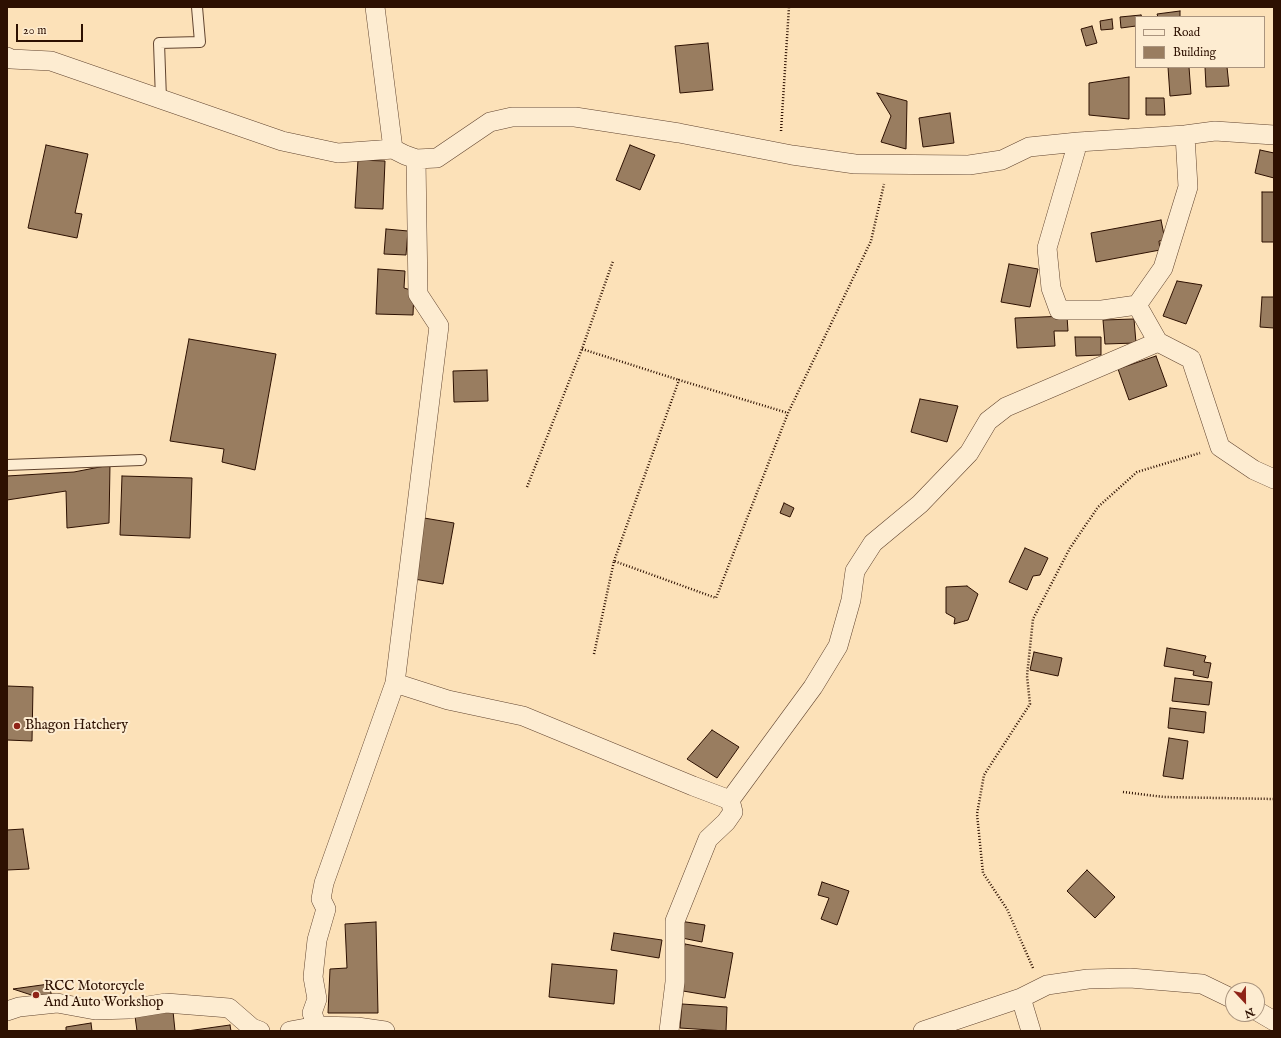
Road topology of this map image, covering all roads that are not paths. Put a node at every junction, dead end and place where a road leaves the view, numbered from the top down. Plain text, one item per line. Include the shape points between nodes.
1 (197, 7) edge
2 (375, 7) edge
3 (7, 57) edge
4 (161, 99) junction
5 (1185, 135) junction
6 (1274, 135) edge
7 (1078, 142) junction
8 (393, 149) junction
9 (416, 159) junction
10 (1137, 305) junction
11 (1158, 342) junction
12 (141, 460) dead end
13 (7, 466) edge
14 (1274, 479) edge
15 (395, 683) junction
16 (730, 800) junction
17 (1225, 996) edge
18 (1021, 998) junction
19 (7, 1011) edge
20 (1265, 1016) edge
21 (1274, 1021) edge
22 (318, 1028) edge
23 (260, 1031) edge
24 (290, 1031) edge
25 (385, 1031) edge
26 (669, 1031) edge
27 (923, 1031) edge
28 (1031, 1031) edge

1 - 4 lane via 200,42 159,43
2 - 8 street
3 - 4 street via 51,61
4 - 8 street via 289,143 338,153
5 - 6 street via 1215,131
5 - 7 street
5 - 10 street via 1188,188 1162,268
7 - 9 street via 1029,147 1002,160 969,165 855,164 792,155 678,132 575,117 512,117 490,122 437,158
7 - 10 street via 1047,248 1051,288 1059,310 1102,310
8 - 9 street
9 - 15 street via 418,294 439,326
10 - 11 street
11 - 14 street via 1191,359 1220,447 1254,470
11 - 16 street via 1006,407 988,421 969,453 920,504 873,543 855,571 851,600 838,646 813,687
12 - 13 lane
15 - 16 street via 448,700 523,716
15 - 22 street via 324,883 321,899 326,909 317,940 313,977 317,999 312,1013
16 - 26 street via 733,812 708,840 674,921 675,982
17 - 18 street via 1202,984 1088,979 1047,985
18 - 27 street
18 - 28 street
19 - 23 street via 19,1007 57,1003 95,1010 129,1009 166,1003 229,1008 252,1028
20 - 21 street
22 - 24 street
22 - 25 street via 357,1027

